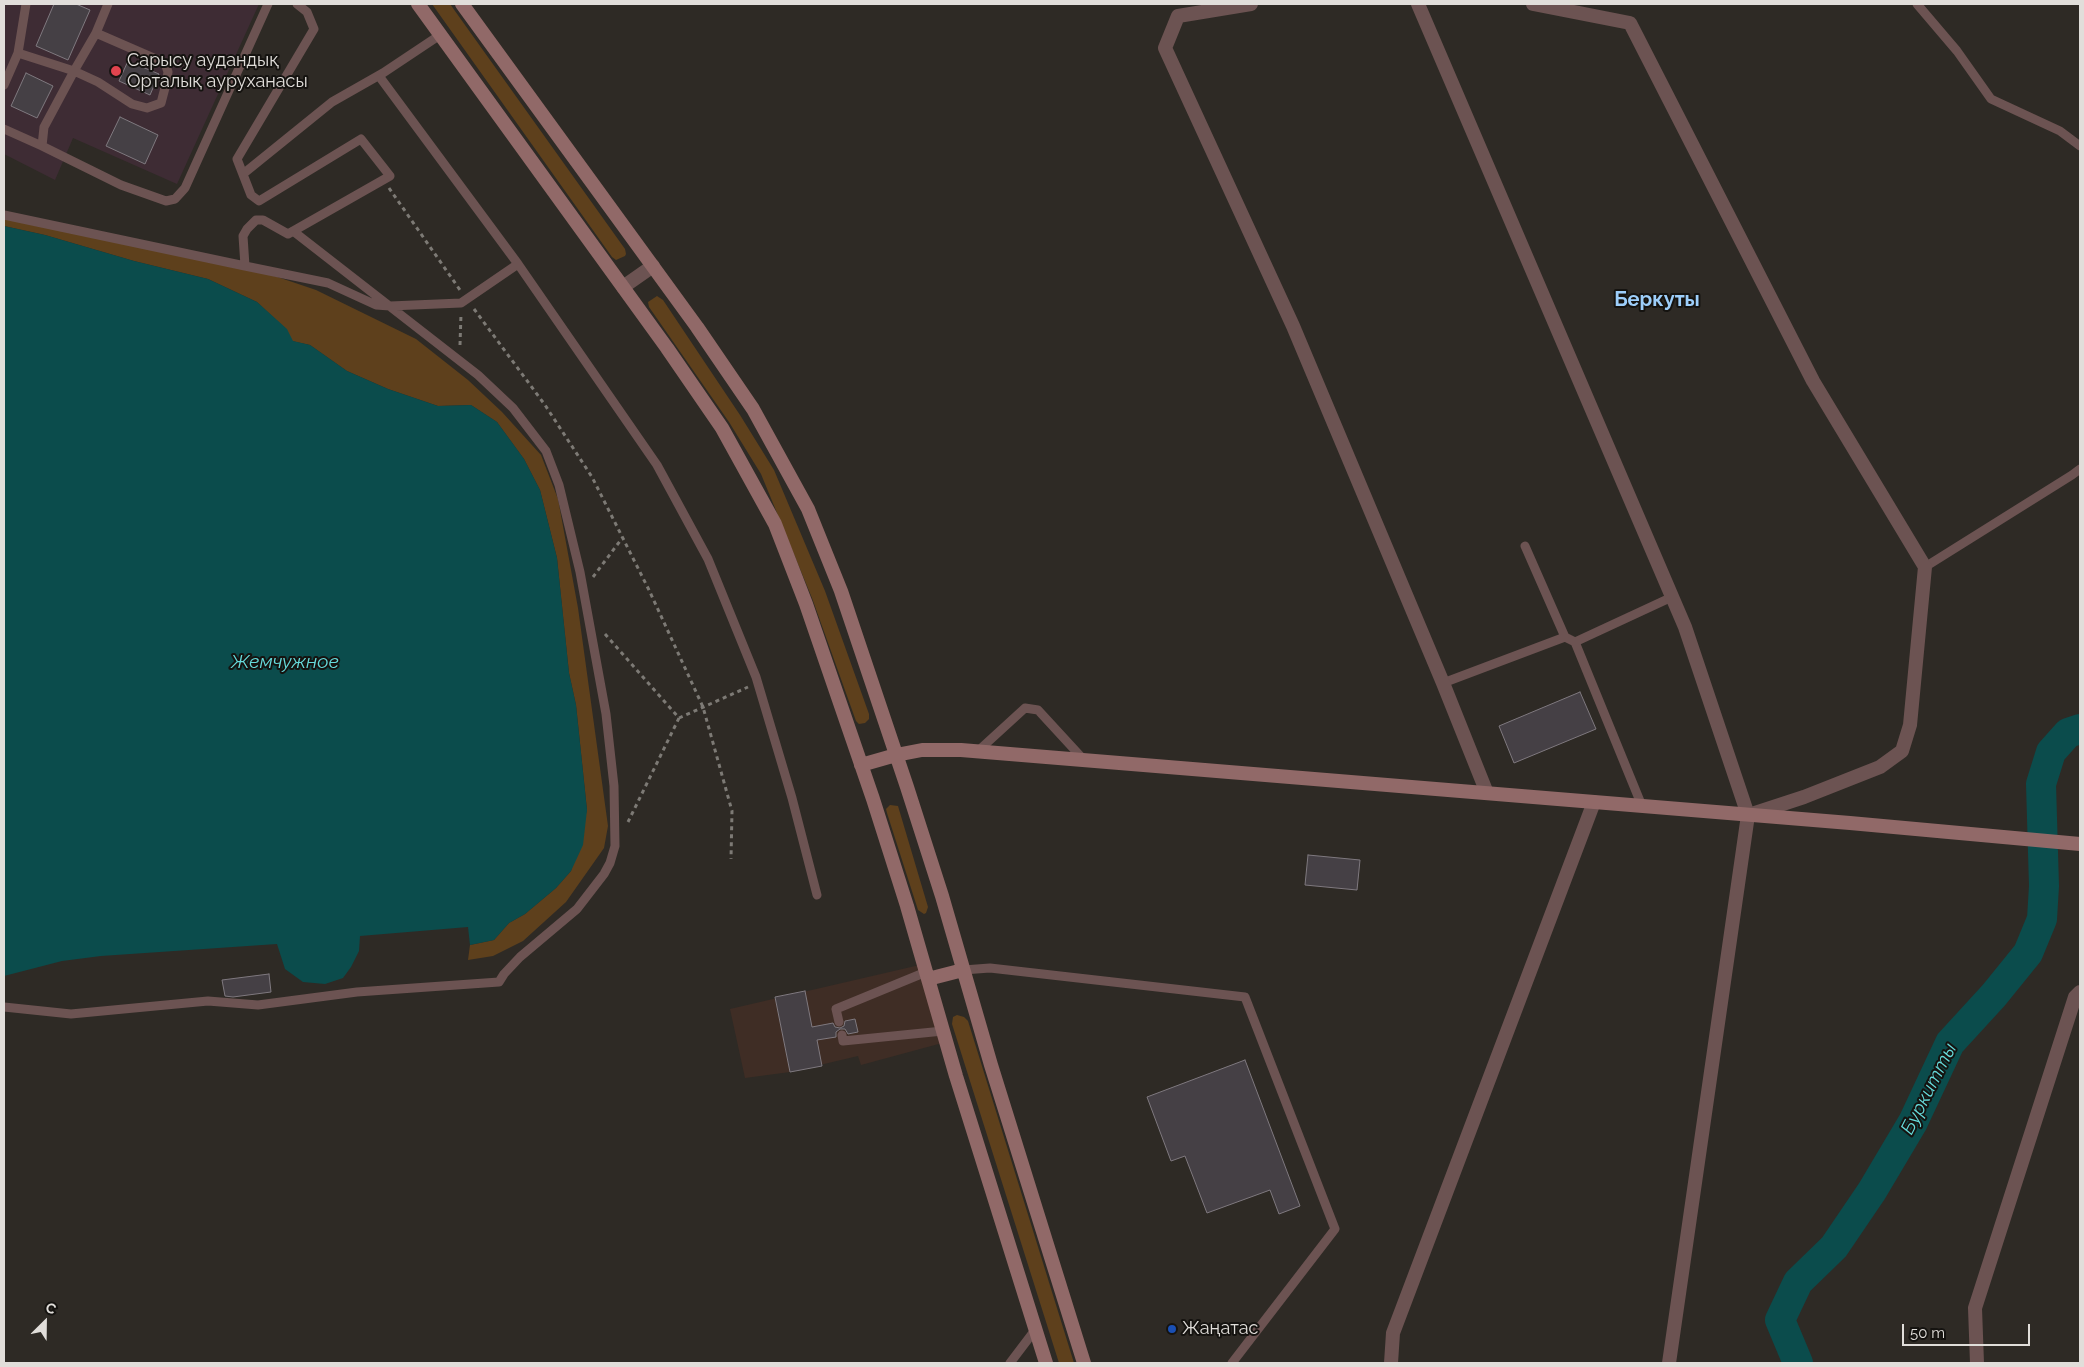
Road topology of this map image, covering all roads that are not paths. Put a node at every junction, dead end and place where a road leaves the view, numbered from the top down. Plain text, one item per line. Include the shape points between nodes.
1 (26, 4) edge
2 (108, 4) edge
3 (268, 4) edge
4 (297, 4) edge
5 (418, 4) edge
6 (462, 4) edge
7 (1251, 4) edge
8 (1418, 4) edge
9 (1533, 4) edge
10 (1917, 4) edge
11 (96, 33) junction
12 (440, 35) junction
13 (18, 53) junction
14 (74, 71) junction
15 (379, 76) junction
16 (4, 85) edge
17 (4, 129) edge
18 (42, 146) junction
19 (2080, 146) edge
20 (243, 174) junction
21 (4, 216) edge
22 (293, 231) junction
23 (518, 264) junction
24 (245, 266) junction
25 (653, 266) junction
26 (623, 287) junction
27 (390, 306) junction
28 (2080, 468) edge
29 (1525, 546) dead end
30 (1925, 567) junction
31 (1672, 597) junction
32 (1565, 637) junction
33 (1575, 642) junction
34 (1443, 683) junction
35 (978, 751) junction
36 (896, 754) junction
37 (1084, 760) junction
38 (861, 764) junction
39 (1487, 793) junction
40 (1594, 802) junction
41 (1642, 806) junction
42 (1748, 815) junction
43 (2077, 844) edge
44 (817, 895) dead end
45 (964, 970) junction
46 (927, 976) junction
47 (2080, 992) edge
48 (4, 1007) edge
49 (839, 1022) dead end
50 (943, 1031) junction
51 (842, 1035) dead end
52 (1035, 1330) junction
53 (1010, 1363) edge
54 (1046, 1363) edge
55 (1084, 1363) edge
56 (1232, 1363) edge
57 (1391, 1363) edge
58 (1669, 1363) edge
59 (1977, 1363) edge

1 - 13 lane
2 - 11 lane
3 - 18 lane via 185,188 175,199 166,201 121,184
4 - 20 lane via 307,12 314,29 237,159
5 - 12 main road
6 - 25 main road
7 - 34 street via 1178,16 1165,48 1293,326
8 - 31 street
9 - 30 street via 1630,23 1813,381
10 - 19 lane via 1957,51 1991,99 2060,131
11 - 14 lane
11 - 14 lane via 165,63 168,72 161,103 147,108 132,104
12 - 15 lane
12 - 26 main road
13 - 14 lane
13 - 16 lane
14 - 18 lane via 44,127
15 - 20 lane via 332,102
15 - 23 lane
17 - 18 lane
20 - 22 lane via 252,196 259,201 361,139 390,176
21 - 24 lane
22 - 24 lane via 288,234 263,220 256,220 243,236
22 - 27 lane
23 - 27 lane via 464,301
23 - 44 lane via 657,464 708,560 758,683
24 - 27 lane via 328,283 376,305
25 - 26 street
25 - 36 main road via 753,409 808,509 841,591
26 - 38 main road via 722,428 775,524
27 - 48 lane via 460,360 513,408 546,451 559,485 583,589 606,714 614,786 615,846 604,874 577,909 520,957 499,982 357,992 258,1005 208,1001 71,1014
28 - 30 lane
29 - 32 lane
30 - 42 street via 1910,725 1902,751 1880,767
31 - 33 lane
31 - 42 street
32 - 33 lane
32 - 34 lane
33 - 41 lane
34 - 39 street
35 - 36 main road via 922,750
35 - 37 main road
35 - 37 lane via 1025,708 1038,710
36 - 38 main road
36 - 45 main road
37 - 39 main road
38 - 46 main road
39 - 40 main road
40 - 41 main road
40 - 57 street via 1394,1334
41 - 42 main road
42 - 43 main road
42 - 58 street
45 - 46 main road
45 - 55 main road
45 - 56 lane via 990,968 1245,997 1335,1229
46 - 49 lane via 836,1008
46 - 50 main road
47 - 59 street via 2075,997 1975,1308
50 - 51 lane via 843,1041
50 - 52 main road
52 - 53 lane
52 - 54 main road

